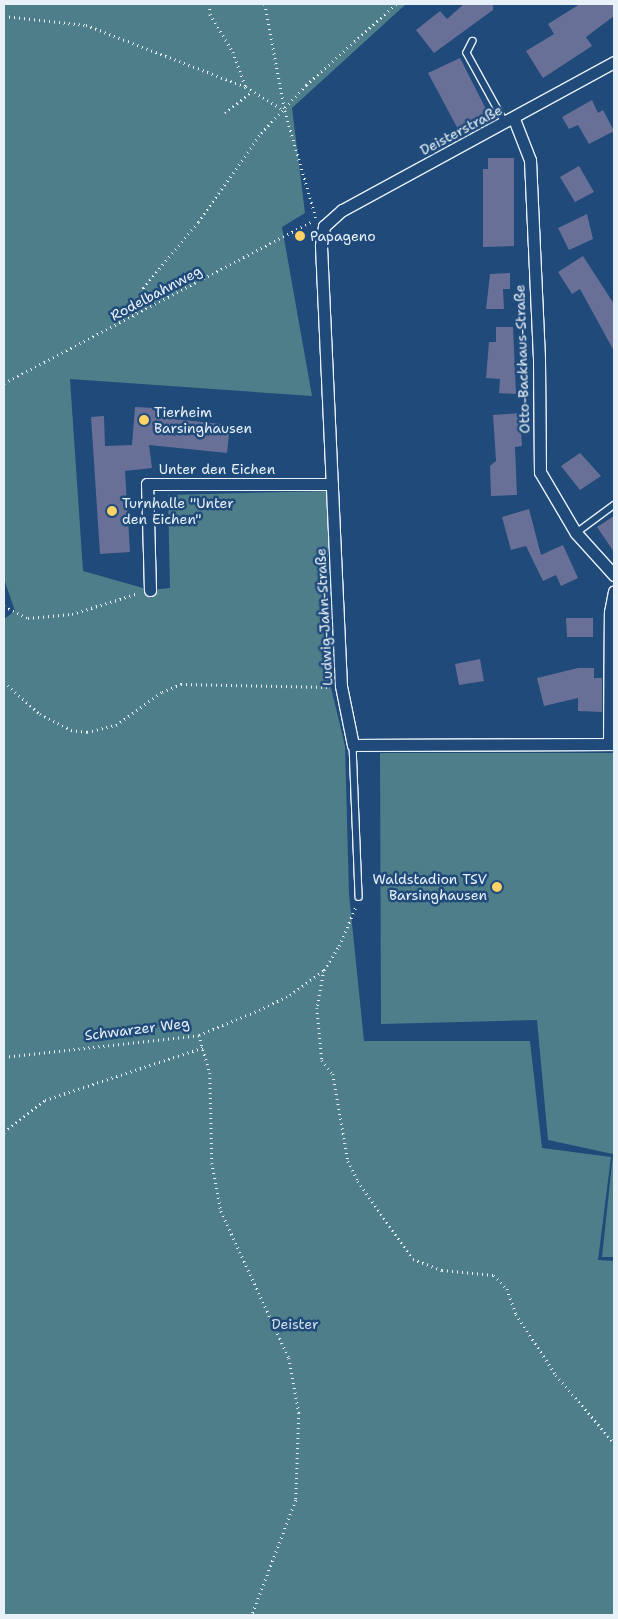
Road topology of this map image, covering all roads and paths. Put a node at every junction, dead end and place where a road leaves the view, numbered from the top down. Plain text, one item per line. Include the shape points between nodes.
1 (210, 4) edge
2 (264, 4) edge
3 (396, 4) edge
4 (4, 16) edge
5 (473, 41) dead end
6 (614, 62) edge
7 (246, 87) junction
8 (251, 92) junction
9 (285, 111) junction
10 (225, 113) dead end
11 (510, 121) junction
12 (320, 222) junction
13 (133, 317) junction
14 (4, 383) edge
15 (332, 484) junction
16 (614, 505) edge
17 (576, 532) junction
18 (614, 575) edge
19 (150, 590) joint
20 (614, 591) edge
21 (4, 606) edge
22 (4, 682) edge
23 (341, 686) junction
24 (612, 744) edge
25 (353, 745) junction
26 (359, 898) joint
27 (324, 970) junction
28 (199, 1035) junction
29 (204, 1047) junction
30 (4, 1056) edge
31 (4, 1132) edge
32 (614, 1443) edge
33 (252, 1615) edge

1 - 7 path via 210,14 232,52
2 - 9 path
3 - 9 path via 306,85
4 - 7 path via 86,25
5 - 11 lane via 467,53
6 - 11 street, Deisterstraße
7 - 8 path
8 - 9 path
8 - 10 path
9 - 12 path
9 - 13 path via 260,133 198,222 143,288
11 - 12 street, Deisterstraße
11 - 17 street, Otto-Backhaus-Straße via 530,160 539,360 540,472
12 - 13 path, Rodelbahnweg
12 - 15 street, Ludwig-Jahn-Straße via 322,326
13 - 14 path, Rodelbahnweg
15 - 19 street, Unter den Eichen via 147,484
15 - 23 street, Ludwig-Jahn-Straße
16 - 17 lane
17 - 18 street, Otto-Backhaus-Straße
19 - 21 path via 72,614 28,618
20 - 24 street via 610,612
22 - 23 path via 40,714 71,730 88,732 116,725 162,692 181,684 266,688
23 - 25 street, Ludwig-Jahn-Straße
24 - 25 street
25 - 26 lane
26 - 27 path, Schwarzer Weg via 339,946
27 - 28 path, Schwarzer Weg via 290,995
27 - 32 path via 317,1008 322,1060 333,1074 348,1161 358,1181 413,1259 442,1270 494,1275 507,1289 516,1314 556,1375
28 - 29 path
28 - 30 path, Schwarzer Weg
29 - 31 path via 45,1100
29 - 33 path via 210,1073 212,1163 221,1211 288,1358 299,1413 296,1500

